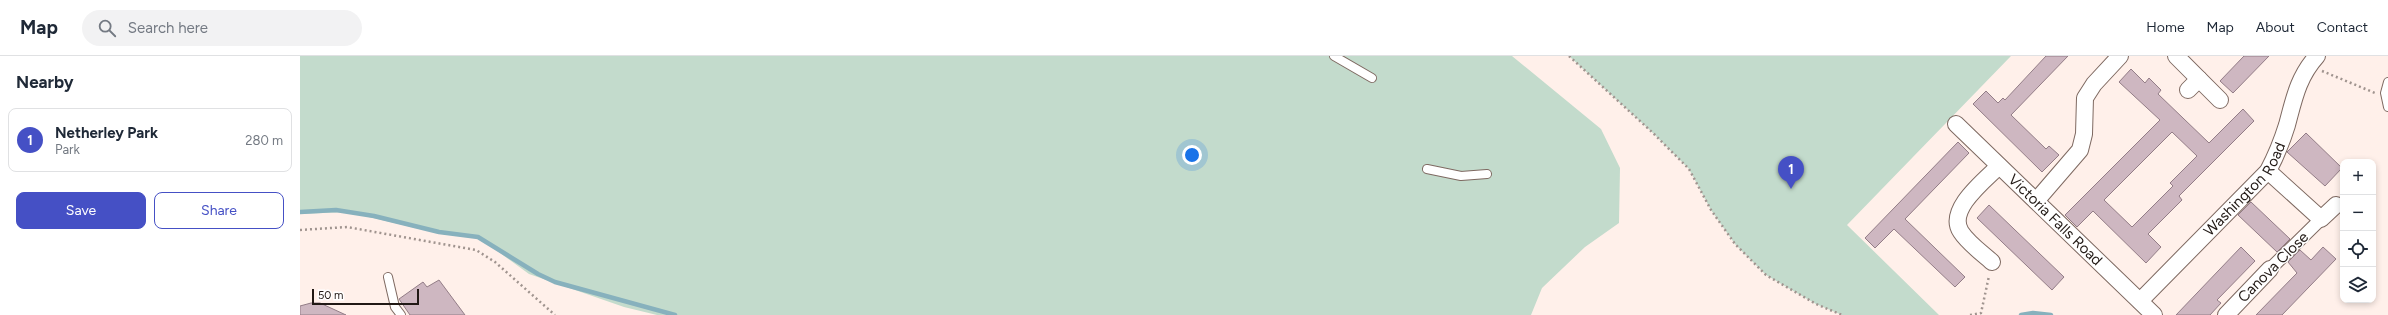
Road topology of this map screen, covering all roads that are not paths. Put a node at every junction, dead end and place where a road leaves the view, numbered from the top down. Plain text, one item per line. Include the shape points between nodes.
1 (1334, 56) edge
2 (2120, 56) edge
3 (2176, 56) edge
4 (2312, 61) edge
5 (1372, 78) dead end
6 (2199, 79) junction
7 (2388, 82) edge
8 (2188, 90) dead end
9 (2220, 100) dead end
10 (2388, 107) edge
11 (1956, 124) dead end
12 (1999, 166) junction
13 (1427, 169) dead end
14 (2268, 171) junction
15 (1487, 174) dead end
16 (2036, 201) junction
17 (2336, 205) dead end
18 (2321, 219) junction
19 (1992, 262) road end
20 (2270, 268) joint
21 (388, 277) dead end
22 (2140, 301) junction
23 (401, 315) edge
24 (2154, 315) edge
25 (2226, 315) edge

1 - 5 lane
2 - 16 street via 2094,84 2085,98 2084,134 2080,150
3 - 6 street
4 - 14 street, Washington Road via 2299,82 2280,146
6 - 8 street
6 - 9 street
7 - 10 lane
11 - 12 street, Victoria Falls Road
12 - 16 street, Victoria Falls Road
12 - 19 street via 1950,215 1961,233
13 - 15 lane via 1461,176
14 - 18 street
14 - 22 street, Washington Road
16 - 22 street, Victoria Falls Road
17 - 18 street
18 - 20 street, Canova Close
20 - 25 street, Canova Close
21 - 23 lane via 395,307
22 - 24 street, Victoria Falls Road

